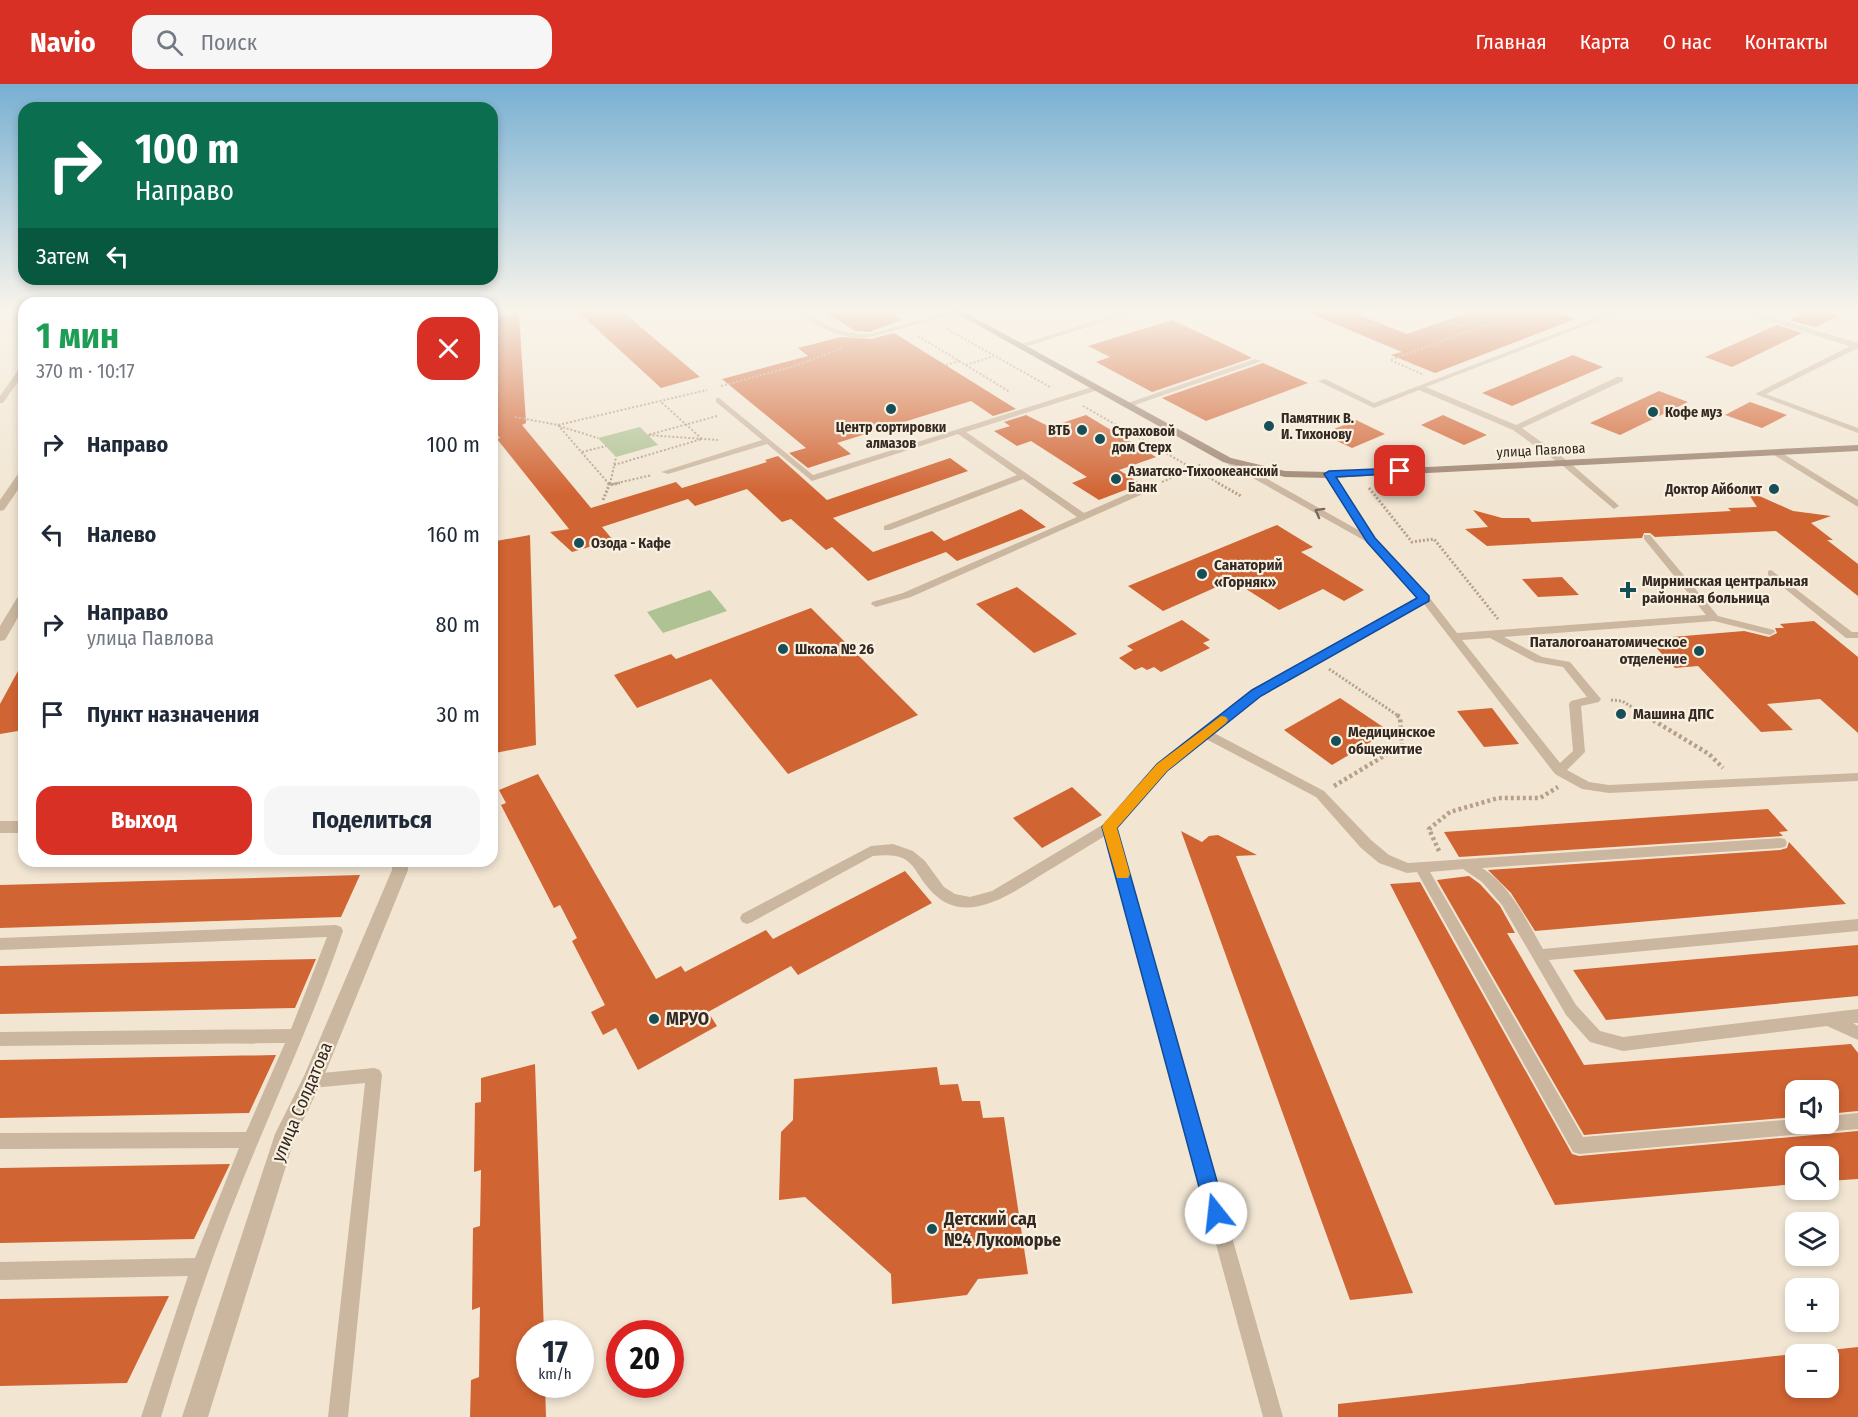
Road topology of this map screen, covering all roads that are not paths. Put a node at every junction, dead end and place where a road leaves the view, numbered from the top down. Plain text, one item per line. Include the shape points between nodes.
1 (1063, 370) edge
2 (1230, 370) edge
3 (1464, 370) edge
4 (1808, 370) edge
5 (18, 376) edge
6 (1620, 379) dead end
7 (1322, 381) dead end
8 (1419, 387) junction
9 (1095, 388) junction
10 (719, 400) dead end
11 (0, 402) edge
12 (1126, 405) junction
13 (1516, 428) junction
14 (959, 431) junction
15 (1858, 431) edge
16 (768, 441) junction
17 (1858, 448) edge
18 (1778, 453) junction
19 (1223, 458) junction
20 (1566, 464) junction
21 (665, 472) road end
22 (1329, 474) junction
23 (1023, 476) junction
24 (18, 482) edge
25 (1151, 487) road end
26 (1858, 504) edge
27 (1614, 506) dead end
28 (0, 508) edge
29 (1082, 516) junction
30 (887, 528) dead end
31 (1647, 537) dead end
32 (1370, 540) junction
33 (1771, 573) dead end
34 (1425, 599) junction
35 (876, 604) dead end
36 (18, 606) edge
37 (1714, 618) junction
38 (1770, 632) dead end
39 (1491, 634) junction
40 (1858, 635) edge
41 (0, 637) edge
42 (1453, 637) junction
43 (1204, 733) junction
44 (1559, 771) junction
45 (1858, 777) edge
46 (0, 827) edge
47 (18, 827) edge
48 (1109, 827) junction
49 (1780, 843) dead end
50 (1465, 864) junction
51 (400, 867) edge
52 (1421, 867) junction
53 (747, 918) dead end
54 (1858, 925) edge
55 (0, 944) edge
56 (1538, 955) junction
57 (1858, 1016) edge
58 (1828, 1019) junction
59 (1858, 1033) edge
60 (297, 1036) junction
61 (0, 1039) edge
62 (312, 1081) junction
63 (1858, 1121) edge
64 (252, 1140) junction
65 (0, 1141) edge
66 (202, 1267) junction
67 (0, 1271) edge
68 (151, 1417) edge
69 (195, 1417) edge
70 (338, 1417) edge
71 (1273, 1417) edge

1 - 9 main road, улица Павлова
2 - 12 lane
3 - 8 lane
4 - 15 lane via 1759,394
5 - 11 lane
6 - 13 lane
7 - 8 lane via 1374,406
8 - 13 lane
9 - 12 main road, улица Павлова
9 - 14 lane
10 - 16 lane
12 - 19 main road, улица Павлова
13 - 20 lane
14 - 16 lane via 812,478
14 - 23 lane
16 - 21 lane
17 - 18 main road, улица Павлова
18 - 20 main road, улица Павлова
18 - 26 lane
19 - 22 main road, улица Павлова via 1285,474
32 -> 19 lane
20 - 22 main road, улица Павлова
20 - 27 lane
22 - 32 lane
23 - 29 lane
23 - 30 lane
24 - 28 street
25 - 29 lane
29 - 35 lane via 907,595
31 - 37 lane
32 - 34 lane
33 - 40 lane via 1850,636
34 - 42 lane
34 - 43 lane via 1257,693
36 - 41 street
37 - 38 lane
37 - 39 lane
39 - 42 lane
39 - 44 lane via 1539,660 1566,664 1595,699 1575,704 1579,752
42 - 44 lane
43 - 48 lane via 1162,768
43 - 52 lane via 1320,794 1384,859 1407,868
44 - 45 lane via 1597,789
46 - 47 street
48 - 53 lane via 985,900 960,902 949,898 908,853 890,847 871,851
48 - 71 lane
49 - 50 lane
50 - 52 lane
50 - 56 lane via 1487,878 1507,902
51 - 62 street, улица Солдатова
52 - 63 lane via 1579,1146
54 - 56 lane
55 - 60 lane via 336,932
56 - 58 lane via 1571,1010 1595,1037 1623,1044
57 - 58 lane
58 - 59 lane
60 - 61 lane
60 - 64 lane
62 - 69 street, улица Солдатова via 285,1134
62 - 70 lane via 374,1075
64 - 65 lane
64 - 66 lane
66 - 67 lane
66 - 68 lane

